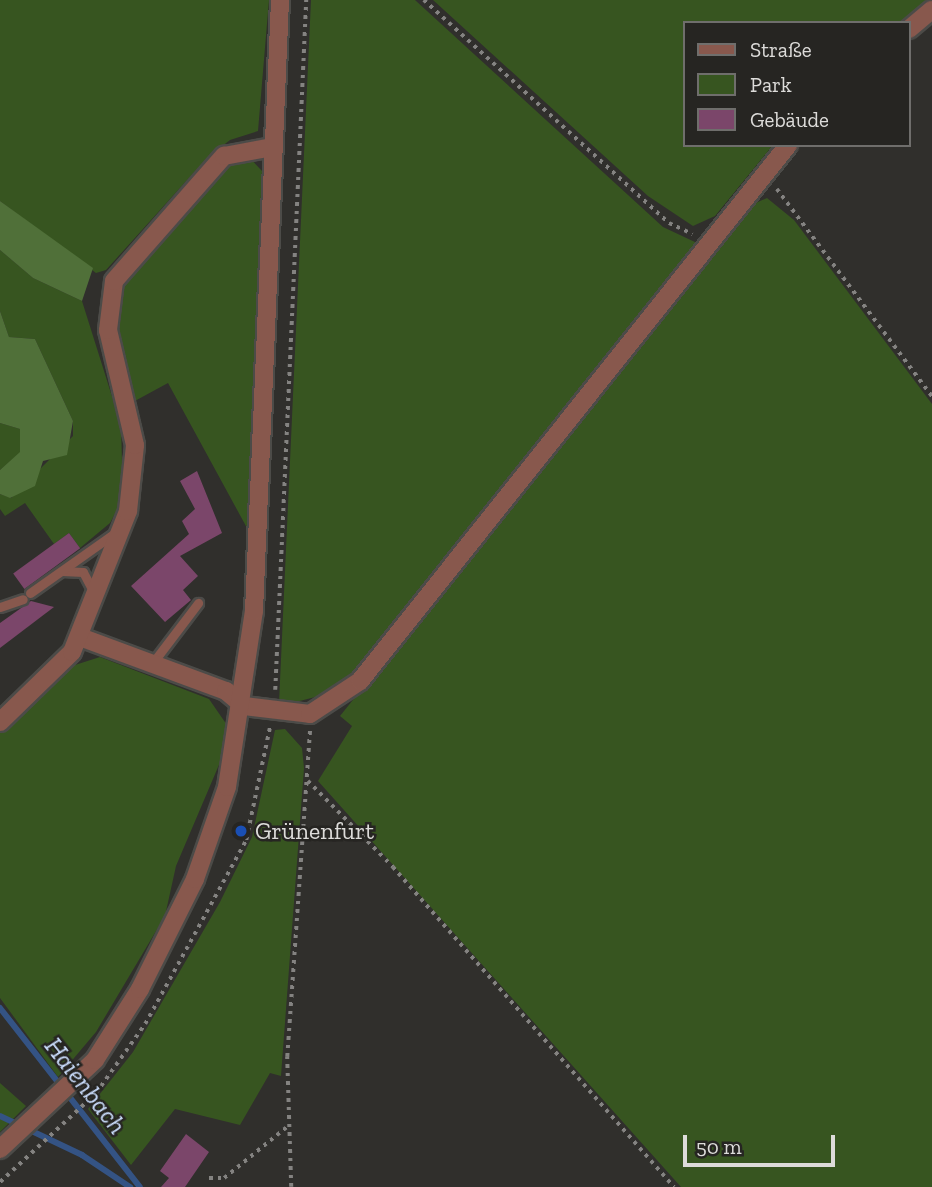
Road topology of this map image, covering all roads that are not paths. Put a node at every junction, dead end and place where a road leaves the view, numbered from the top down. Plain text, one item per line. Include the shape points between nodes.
1 (279, 0) edge
2 (932, 10) edge
3 (911, 27) edge
4 (273, 147) junction
5 (786, 147) edge
6 (123, 527) junction
7 (62, 571) junction
8 (198, 603) dead end
9 (95, 605) junction
10 (0, 607) edge
11 (80, 637) junction
12 (151, 664) junction
13 (244, 706) junction
14 (0, 722) edge
15 (0, 1149) edge

1 - 4 street
2 - 3 street
4 - 6 street via 224,156 125,263 110,289 110,346 135,444
4 - 13 street via 254,611
5 - 13 street via 387,652 346,694 310,714
6 - 7 lane
6 - 9 street
7 - 9 lane via 83,572
7 - 10 lane via 27,596
8 - 12 lane
9 - 11 street
11 - 12 street
11 - 14 street via 59,670
12 - 13 street via 226,691
13 - 15 street via 227,786 195,879 140,989 73,1084

